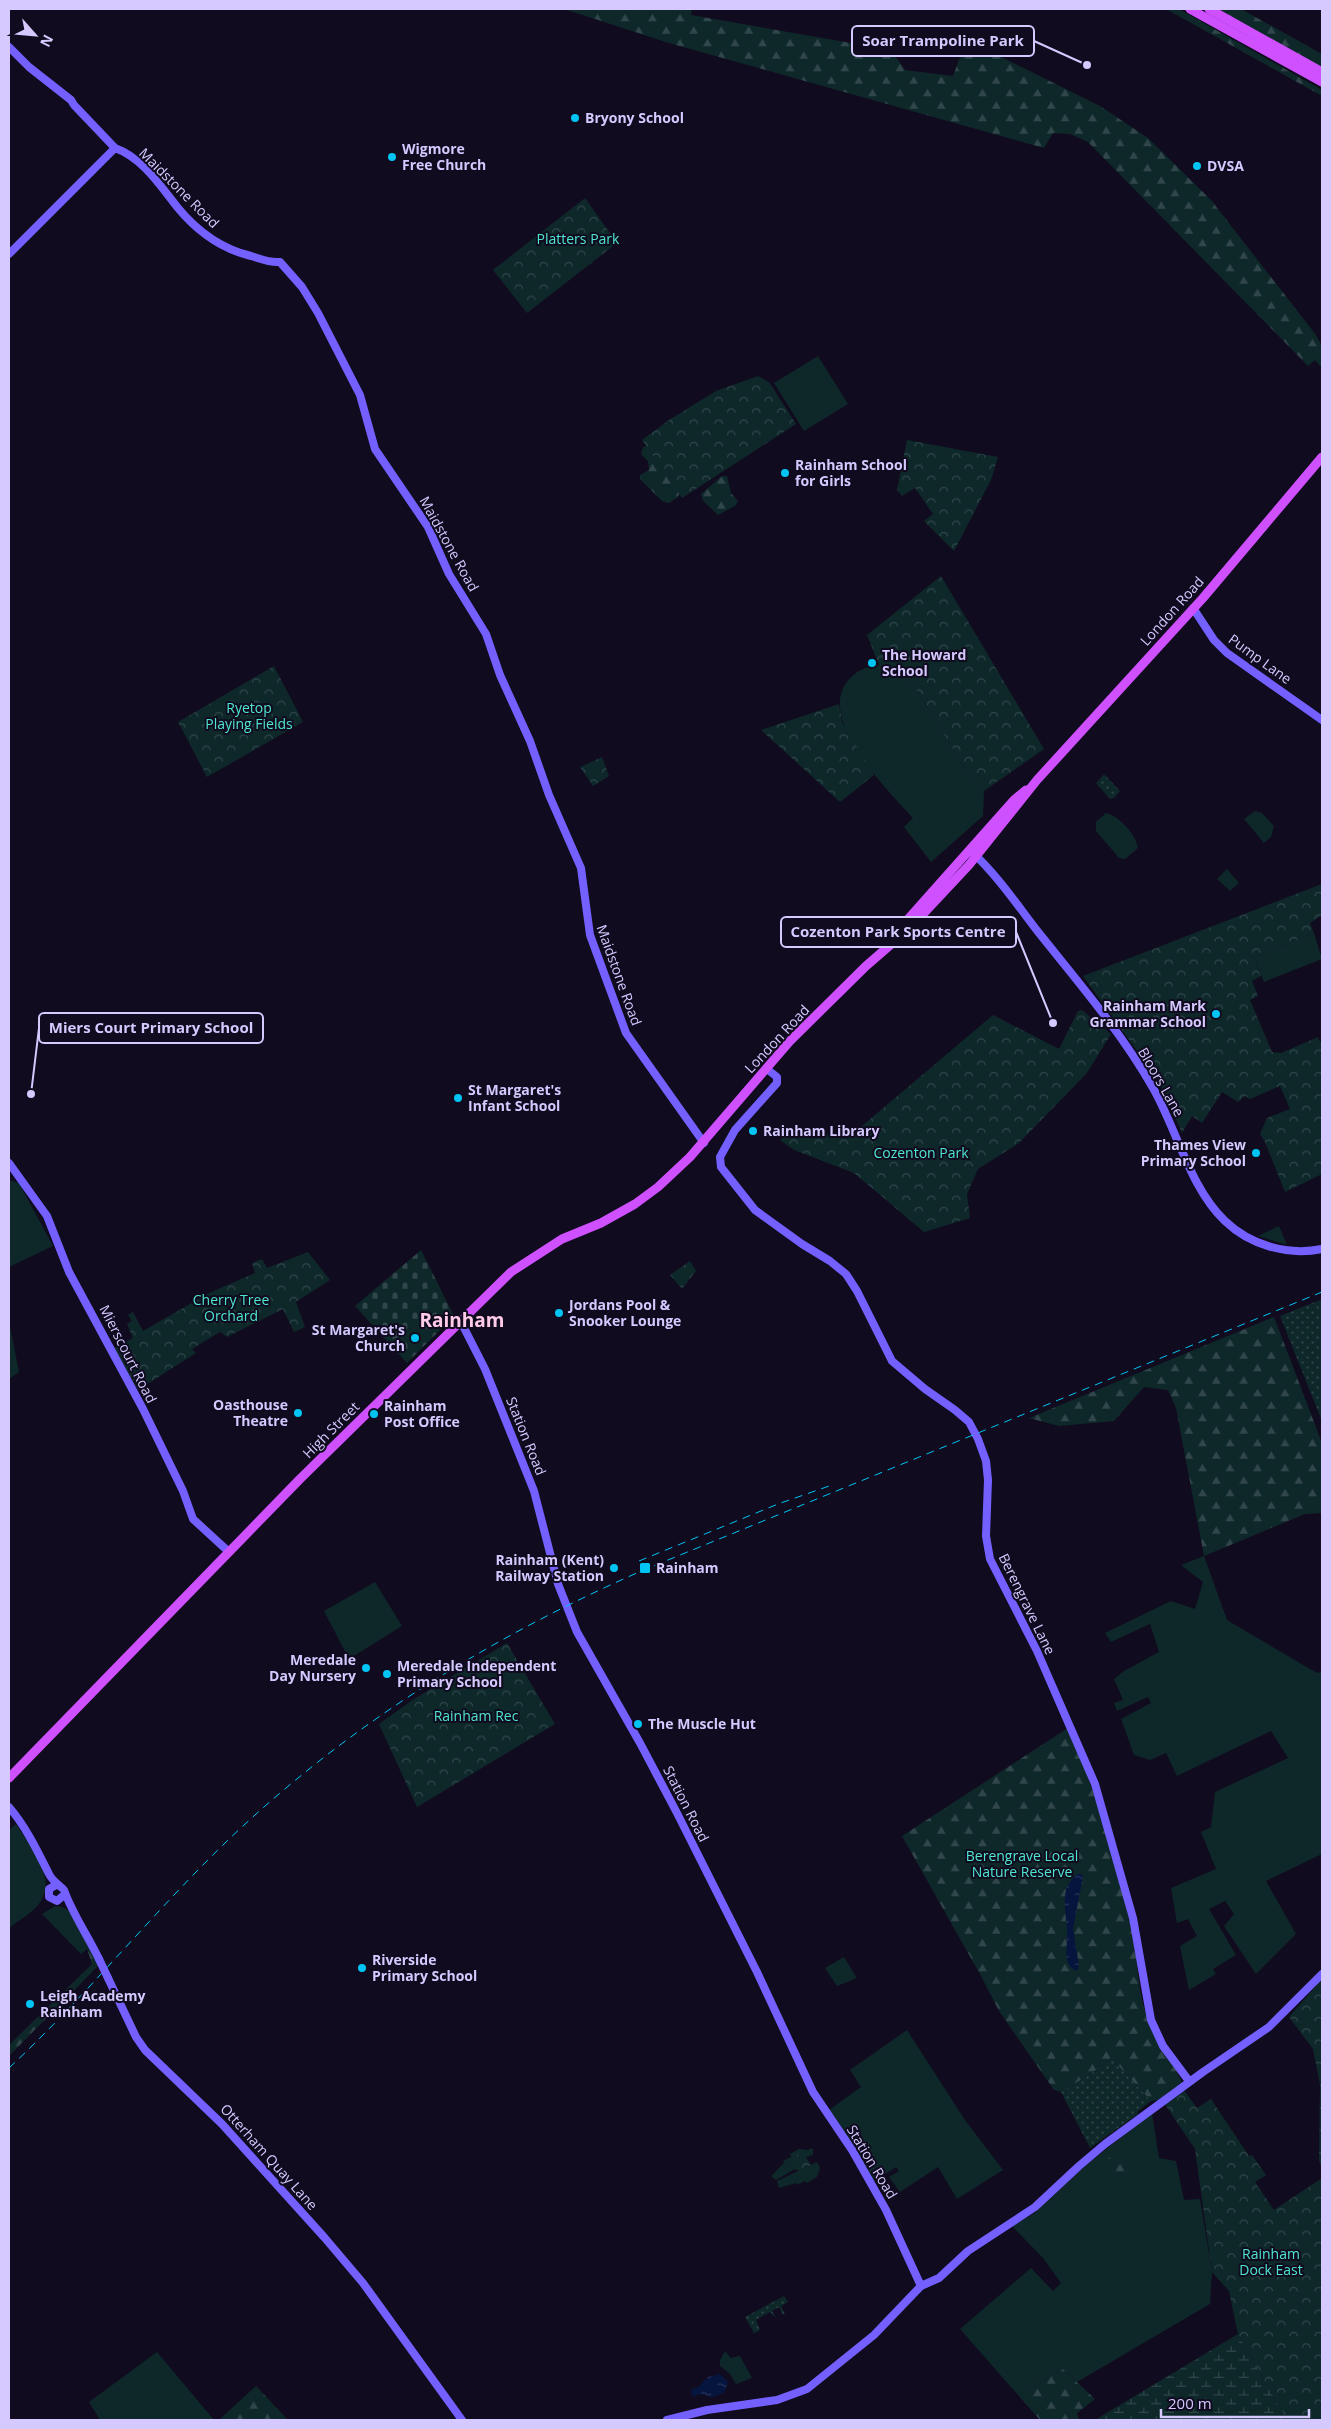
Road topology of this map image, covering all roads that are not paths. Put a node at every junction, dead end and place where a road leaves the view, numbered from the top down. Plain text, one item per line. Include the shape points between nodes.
1 (1190, 9) edge
2 (1209, 9) edge
3 (9, 47) edge
4 (1322, 72) edge
5 (1322, 82) edge
6 (115, 148) junction
7 (9, 254) edge
8 (1322, 457) edge
9 (1193, 608) junction
10 (1322, 720) edge
11 (973, 853) junction
12 (767, 1069) junction
13 (704, 1143) junction
14 (9, 1164) edge
15 (1322, 1249) edge
16 (460, 1320) junction
17 (230, 1552) junction
18 (9, 1778) edge
19 (9, 1807) edge
20 (48, 1873) junction
21 (56, 1885) junction
22 (49, 1890) junction
23 (62, 1898) junction
24 (1322, 1974) edge
25 (1189, 2082) junction
26 (922, 2286) junction
27 (462, 2420) edge
28 (667, 2420) edge

1 - 5 main road
2 - 4 main road
3 - 6 street, Maidstone Road via 71,100
6 - 7 street
6 - 13 street, Maidstone Road via 144,168 182,213 218,244 270,263 280,262 314,306 360,395 375,449 428,527 452,580 488,639 581,868 590,935 626,1033
8 - 9 main road, London Road
9 - 10 street, Pump Lane via 1214,640 1227,653
9 - 11 main road, London Road
11 - 12 main road, London Road via 911,928 875,958
11 - 15 street, Bloors Lane via 1060,958 1137,1062 1160,1100 1200,1188 1222,1218 1238,1232 1270,1247 1293,1251
12 - 13 main road, London Road
12 - 25 street, Berengrave Lane via 777,1077 777,1083 735,1130 719,1162 733,1185 755,1210 846,1274 892,1362 969,1422 978,1438 988,1480 986,1536 990,1559 1037,1651 1095,1784 1131,1911 1150,2020
13 - 16 main road, High Street via 647,1196 601,1223 570,1234 536,1255 511,1272
14 - 17 street, Mierscourt Road via 47,1216 70,1272 143,1409 193,1519
16 - 17 main road, High Street
16 - 26 street, Station Road via 486,1369 534,1492 558,1584 577,1632 681,1821 813,2092 852,2150 886,2210
17 - 18 main road, High Street
19 - 20 street, Otterham Quay Lane via 34,1843
20 - 21 street, Otterham Quay Lane
20 - 22 street, Otterham Quay Lane
21 - 22 street
21 - 23 street, Otterham Quay Lane via 62,1888
22 - 23 street, Otterham Quay Lane via 50,1898
23 - 27 street, Otterham Quay Lane, bridge via 81,1922 136,2037 222,2124 324,2237 363,2283
24 - 25 street via 1269,2027
25 - 26 street via 1084,2161 1036,2207 970,2250 939,2278
26 - 28 street via 874,2335 804,2391 777,2400 707,2410

